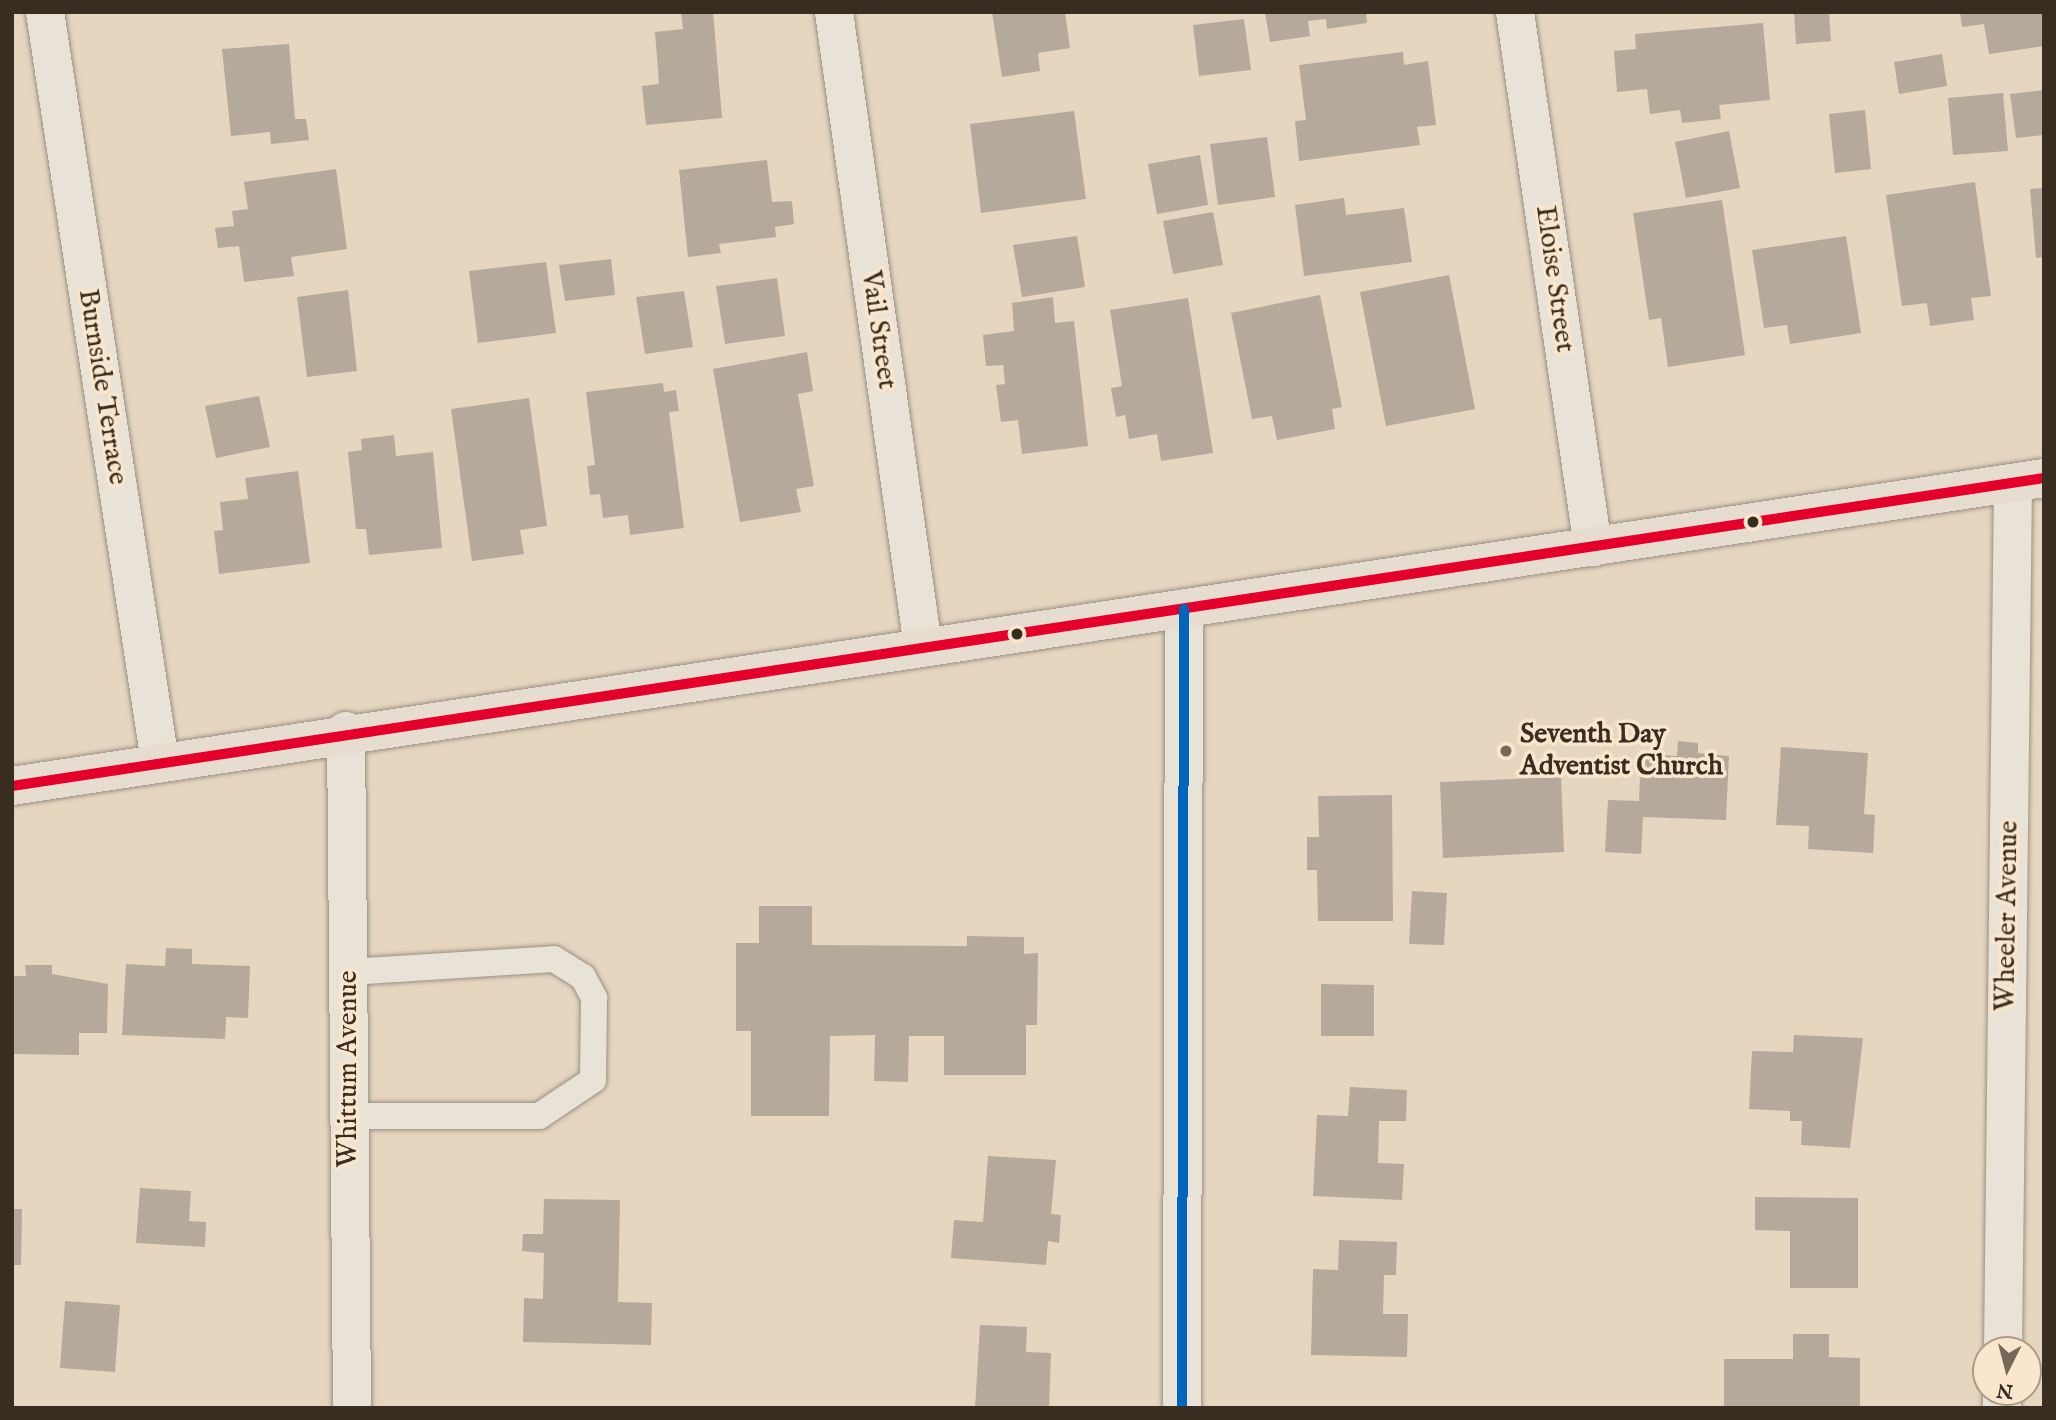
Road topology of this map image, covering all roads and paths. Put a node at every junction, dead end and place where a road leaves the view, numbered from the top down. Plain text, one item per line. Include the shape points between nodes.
1 (45, 12) edge
2 (834, 12) edge
3 (1515, 12) edge
4 (2028, 480) edge
5 (1593, 547) junction
6 (1184, 609) junction
7 (923, 647) junction
8 (346, 731) junction
9 (160, 762) junction
10 (12, 786) edge
11 (349, 972) junction
12 (349, 1116) junction
13 (2003, 1336) edge
14 (352, 1408) edge
15 (1182, 1408) edge

1 - 9 street, Burnside Terrace
2 - 7 street, Vail Street
3 - 5 street, Eloise Street
4 - 5 main road
4 - 13 street, Wheeler Avenue
5 - 6 main road
6 - 7 main road
6 - 15 street
7 - 8 main road
8 - 9 main road
8 - 11 street, Whittum Avenue
9 - 10 main road
11 - 12 street, Whittum Avenue
11 - 12 lane via 554,959 583,977 594,998 593,1080 539,1116
12 - 14 street, Whittum Avenue

